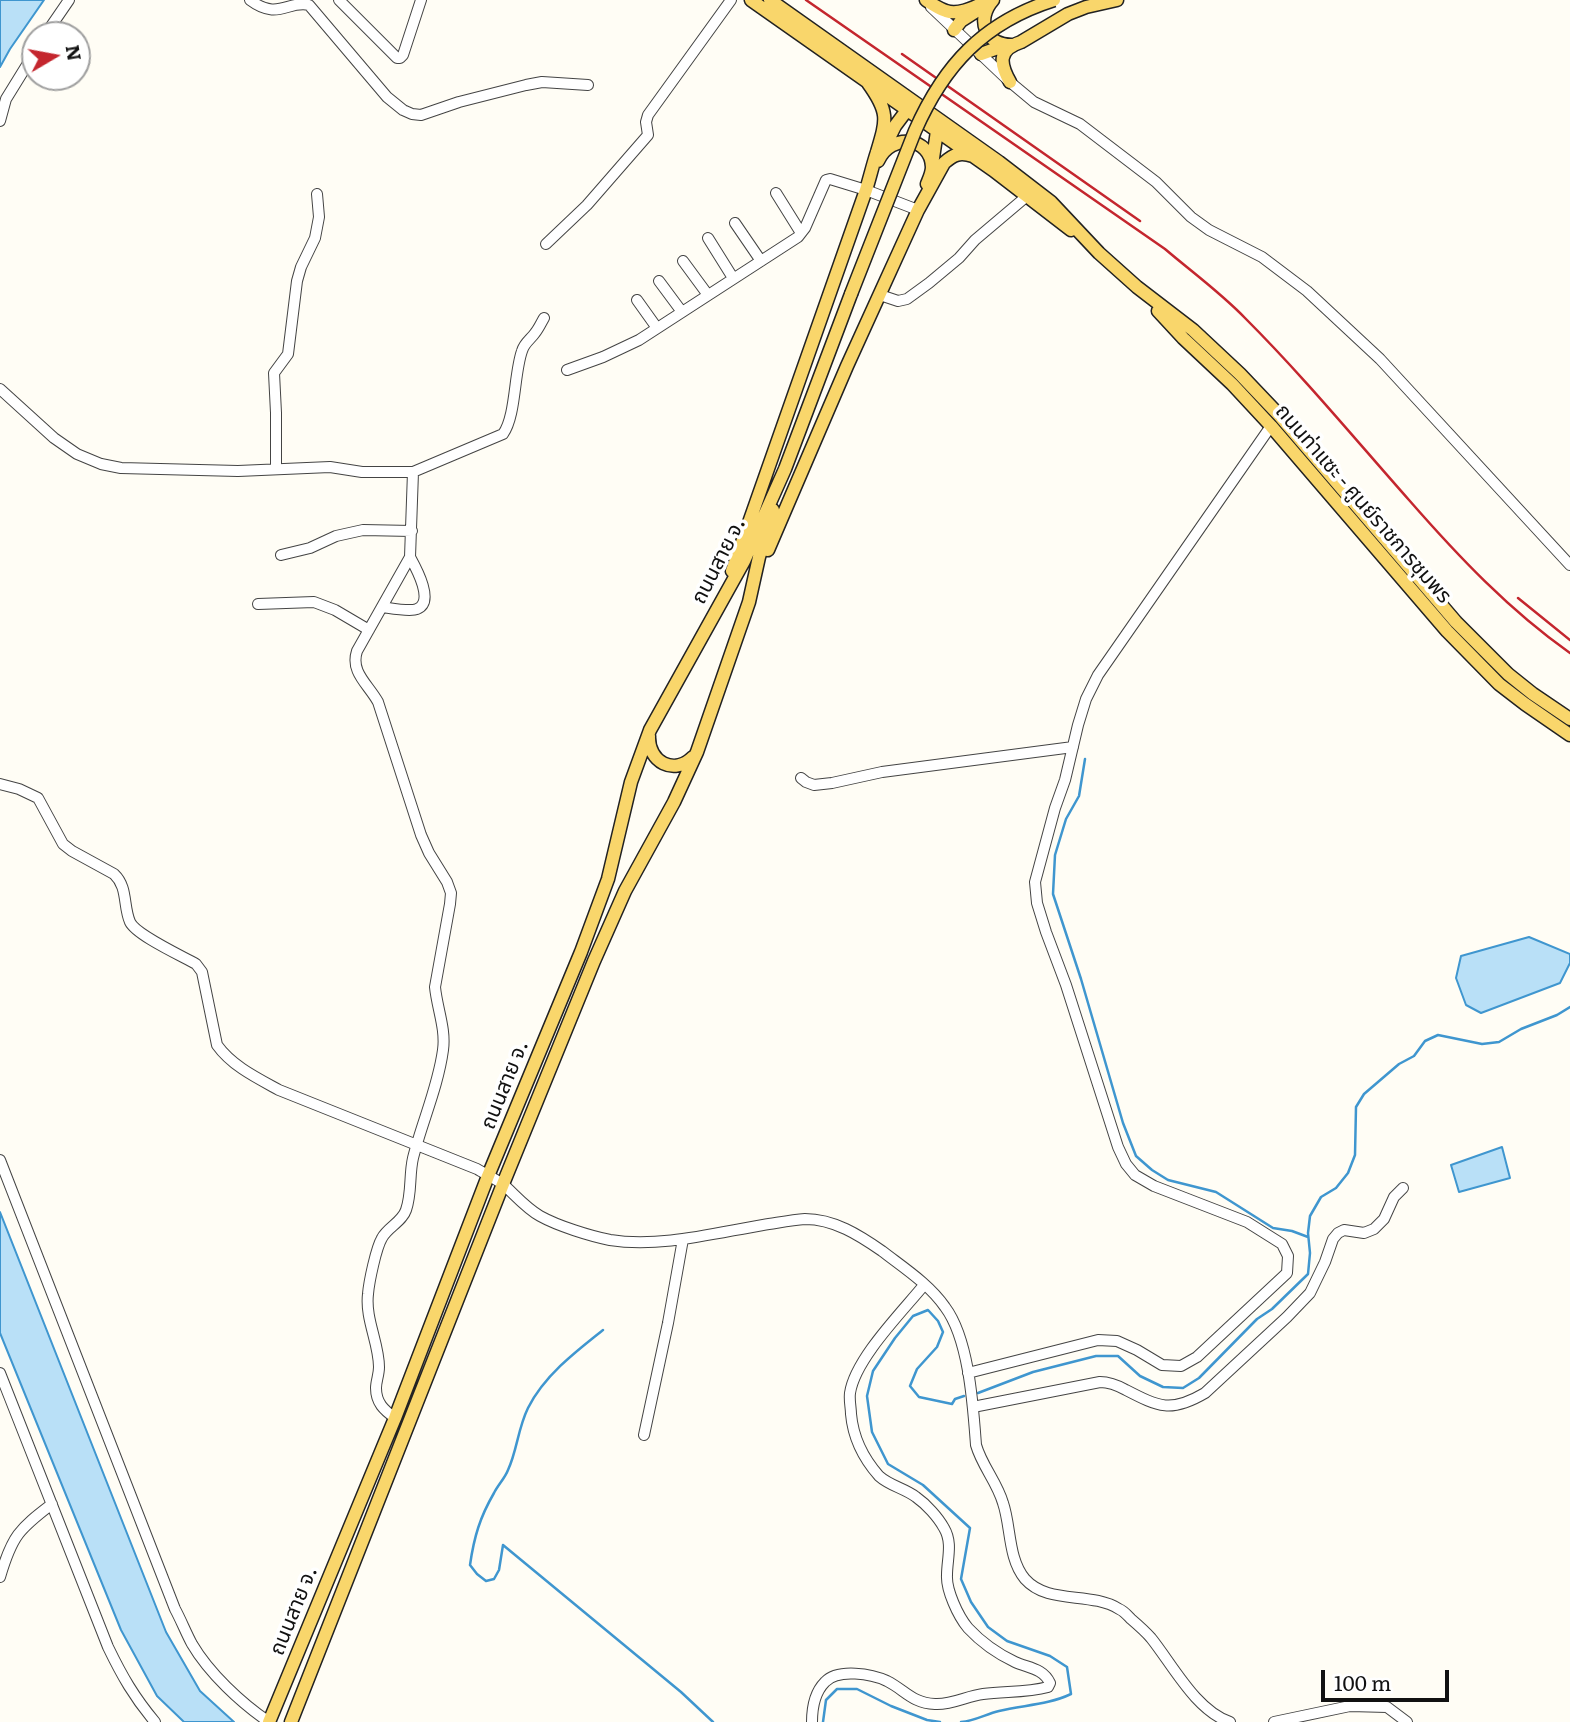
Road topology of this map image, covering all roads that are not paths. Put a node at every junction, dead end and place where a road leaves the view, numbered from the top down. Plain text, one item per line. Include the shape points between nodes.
1 (69, 0) edge
2 (250, 0) edge
3 (339, 0) edge
4 (421, 0) edge
5 (731, 0) edge
6 (751, 0) edge
7 (770, 0) edge
8 (924, 0) edge
9 (1054, 0) edge
10 (1117, 0) edge
11 (990, 2) edge
12 (55, 21) edge
13 (954, 30) junction
14 (1010, 45) junction
15 (981, 54) junction
16 (21, 75) edge
17 (1010, 82) junction
18 (868, 83) junction
19 (589, 85) dead end
20 (910, 105) junction
21 (0, 121) edge
22 (939, 126) junction
23 (882, 153) junction
24 (973, 156) junction
25 (932, 166) junction
26 (866, 190) junction
27 (776, 193) dead end
28 (317, 194) dead end
29 (1027, 196) junction
30 (918, 209) junction
31 (735, 223) dead end
32 (801, 233) junction
33 (708, 238) dead end
34 (1088, 243) junction
35 (546, 244) dead end
36 (683, 261) dead end
37 (761, 261) junction
38 (733, 278) junction
39 (659, 281) dead end
40 (708, 295) junction
41 (880, 295) junction
42 (637, 300) dead end
43 (682, 312) junction
44 (544, 318) dead end
45 (657, 328) junction
46 (567, 370) dead end
47 (0, 389) edge
48 (1275, 420) junction
49 (276, 468) junction
50 (785, 469) junction
51 (413, 471) junction
52 (412, 531) junction
53 (281, 555) dead end
54 (410, 557) junction
55 (1570, 565) edge
56 (724, 595) junction
57 (749, 601) junction
58 (258, 604) dead end
59 (382, 607) junction
60 (369, 629) junction
61 (1570, 719) edge
62 (650, 730) junction
63 (1570, 735) edge
64 (1073, 747) junction
65 (697, 751) junction
66 (802, 778) dead end
67 (0, 784) edge
68 (416, 1145) junction
69 (0, 1160) edge
70 (488, 1176) junction
71 (503, 1184) junction
72 (1403, 1188) dead end
73 (683, 1238) junction
74 (925, 1285) junction
75 (0, 1373) edge
76 (968, 1373) junction
77 (973, 1407) junction
78 (395, 1418) junction
79 (644, 1435) dead end
80 (52, 1504) junction
81 (0, 1577) edge
82 (155, 1722) edge
83 (269, 1722) edge
84 (291, 1722) edge
85 (812, 1722) edge
86 (1230, 1722) edge
87 (1274, 1722) edge
88 (1407, 1722) edge

1 - 12 street
2 - 19 street via 266,9 309,5 387,97 412,114 542,82
3 - 4 street via 400,58
5 - 35 street via 648,116 648,135
6 - 18 main road
7 - 20 main road
8 - 11 main road via 954,13
8 - 13 street
9 - 50 main road, ถนนสาย จ., bridge via 1020,13 977,40 925,107
10 - 14 main road via 1068,14
11 - 13 main road via 965,17
11 - 14 main road via 984,16 987,32 996,42
13 - 15 street
14 - 15 main road
14 - 17 main road via 1002,61
15 - 17 street
16 - 21 street via 6,99
17 - 55 street via 1034,102 1080,124 1156,182 1191,217 1262,257 1320,302 1380,359
18 - 20 main road
18 - 26 main road via 884,112 884,128
20 - 22 main road
20 - 23 main road
22 - 24 main road
22 - 25 main road
22 - 34 main road via 1045,197
23 - 25 main road via 894,143 909,142 924,149
23 - 26 main road
24 - 29 main road
24 - 30 main road via 958,153 944,163
25 - 30 main road
26 - 30 street
26 - 32 street via 826,180
26 - 56 main road
27 - 32 street
28 - 49 street via 319,217 297,281 288,354 274,373
29 - 34 main road
29 - 41 street via 907,299
30 - 41 main road
31 - 37 street
32 - 37 street
33 - 38 street
34 - 48 main road, ถนนท่าแซะ - ศูนย์ราชการชุมพร via 1214,349
36 - 40 street
37 - 38 street
38 - 40 street
39 - 43 street
40 - 43 street
41 - 57 main road
42 - 45 street
43 - 45 street
44 - 51 street via 523,346 503,434
45 - 46 street
47 - 49 street via 54,439 101,464 237,471
48 - 61 main road, ถนนท่าแซะ - ศูนย์ราชการชุมพร via 1456,622 1508,674
48 - 63 main road, ถนนท่าแซะ - ศูนย์ราชการชุมพร via 1455,640 1499,684
48 - 64 street via 1098,675
49 - 51 street
50 - 56 main road, ถนนสาย จ.
50 - 57 main road, ถนนสาย จ.
51 - 52 street
52 - 53 street via 363,530
52 - 54 street
54 - 59 street
54 - 59 street via 422,580 422,606 413,610
56 - 62 main road, ถนนสาย จ.
57 - 65 main road, ถนนสาย จ.
58 - 60 street via 314,602
59 - 60 street
60 - 68 street via 356,651 354,665 378,702 421,835 451,893 435,987 443,1052
62 - 65 main road via 652,754 665,764 681,765
62 - 70 main road, ถนนสาย จ. via 631,782 608,879
64 - 66 street via 832,783 814,785
64 - 76 street via 1035,881 1037,903 1118,1147 1135,1175 1247,1222 1282,1244 1288,1256 1287,1273 1197,1357 1181,1366 1162,1365 1117,1341 1098,1340
65 - 71 main road, ถนนสาย จ. via 625,891
67 - 68 street via 38,798 63,844 120,880 129,920 136,930 196,964 202,972 214,1038 222,1053 279,1090
68 - 70 street
68 - 78 street via 406,1210 382,1238 368,1292 379,1367 377,1397
69 - 83 street via 192,1645 239,1699
70 - 71 street
70 - 78 main road, ถนนสาย จ.
71 - 73 street via 539,1215 610,1240
71 - 84 main road, ถนนสาย จ.
72 - 77 street via 1374,1229 1338,1233 1310,1293 1192,1401 1154,1405 1115,1384 1100,1382
73 - 74 street via 820,1220 863,1238
73 - 79 street
74 - 76 street via 952,1317
74 - 85 street via 861,1363 853,1380 850,1394 857,1442 880,1476 915,1496 943,1525 949,1542 946,1578 967,1627 993,1650 1036,1668 1050,1682 1036,1690 982,1694 936,1704 910,1697 866,1674 845,1674 827,1680 817,1693
75 - 80 street
76 - 77 street
77 - 86 street via 979,1456 1002,1499 1015,1560 1023,1576 1049,1594 1098,1599 1121,1609 1149,1635 1208,1709
78 - 83 main road, ถนนสาย จ.
80 - 81 street via 15,1538
80 - 82 street via 114,1661 133,1696
87 - 88 street via 1361,1705 1387,1707

